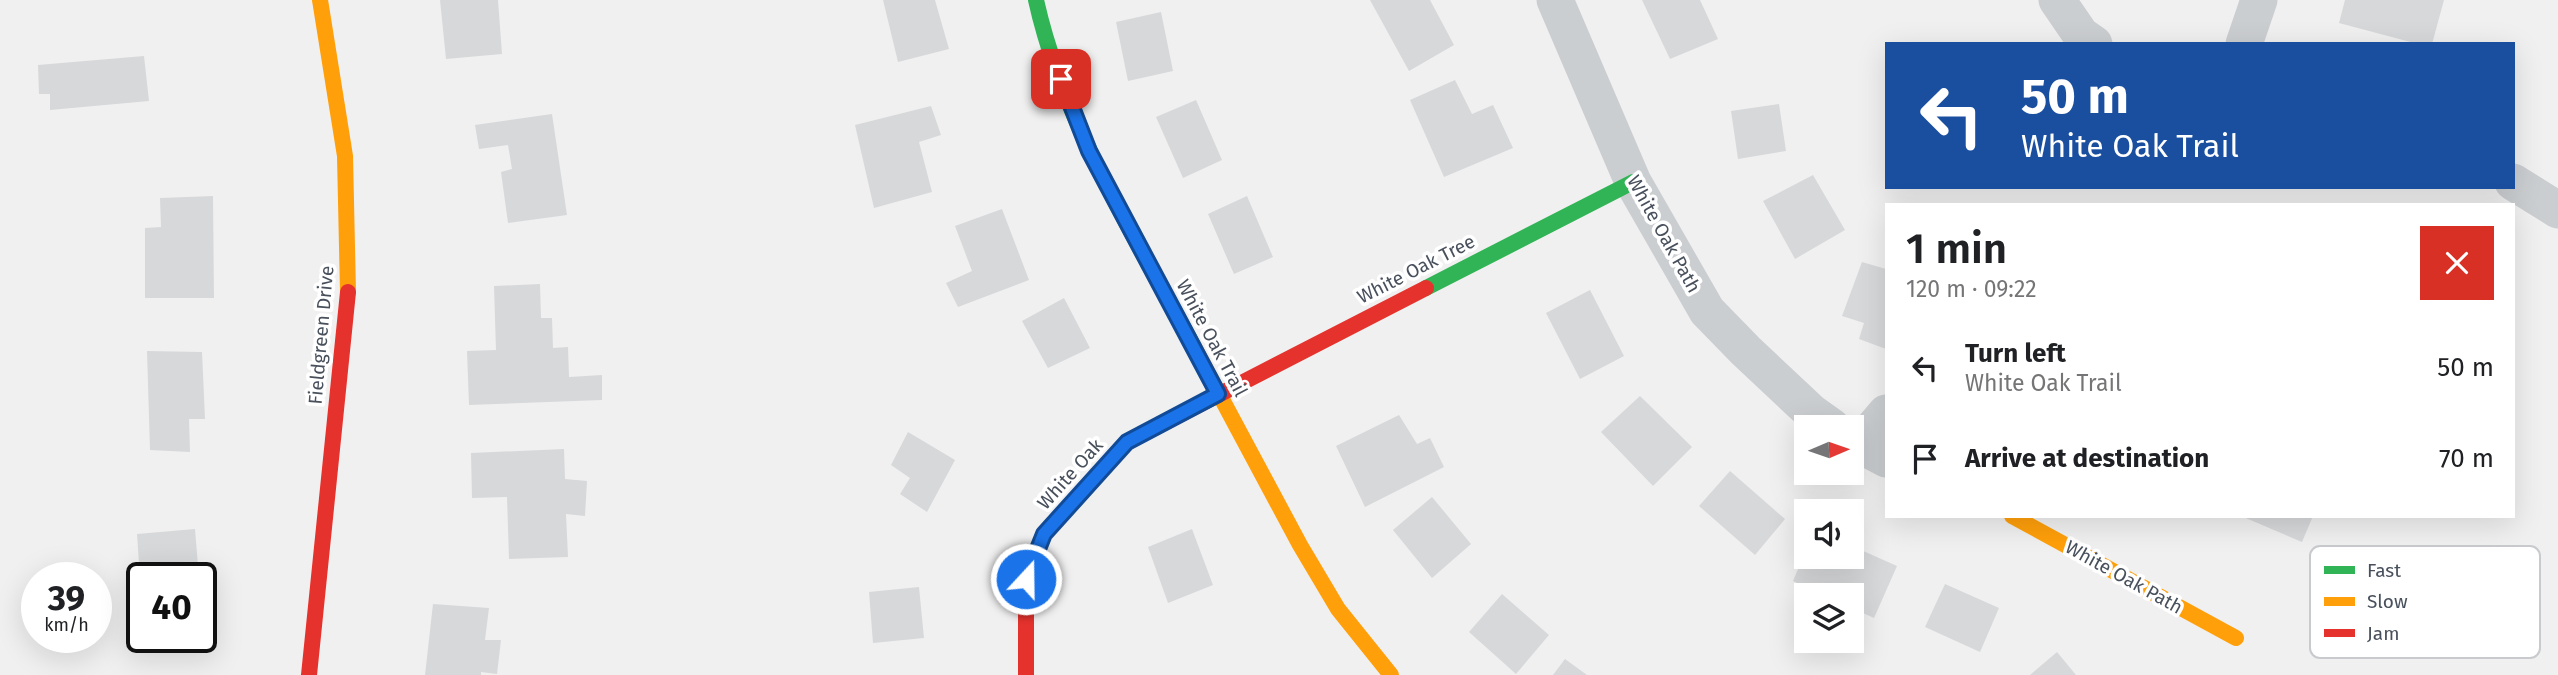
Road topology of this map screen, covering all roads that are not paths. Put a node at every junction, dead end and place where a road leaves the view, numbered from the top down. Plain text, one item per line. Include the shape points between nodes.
1 (320, 0) edge
2 (1036, 0) edge
3 (1555, 0) edge
4 (2057, 0) edge
5 (2259, 0) edge
6 (2091, 42) edge
7 (2245, 42) edge
8 (1633, 182) junction
9 (2515, 183) edge
10 (2558, 210) edge
11 (1218, 394) junction
12 (1885, 414) edge
13 (1815, 415) edge
14 (1864, 436) edge
15 (2016, 518) edge
16 (2236, 638) dead end
17 (309, 675) edge
18 (1026, 675) edge
19 (1391, 675) edge

1 - 17 street, Fieldgreen Drive via 345,156 349,285
2 - 11 street, White Oak Trail via 1043,32 1089,151
3 - 8 street, White Oak Path
4 - 6 street
5 - 7 street
8 - 11 street, White Oak Tree
8 - 13 street, White Oak Path via 1707,311
9 - 10 street
11 - 18 street, White Oak via 1127,442 1044,534 1026,579
11 - 19 street, White Oak Trail via 1338,609
12 - 14 street
15 - 16 street, White Oak Path

